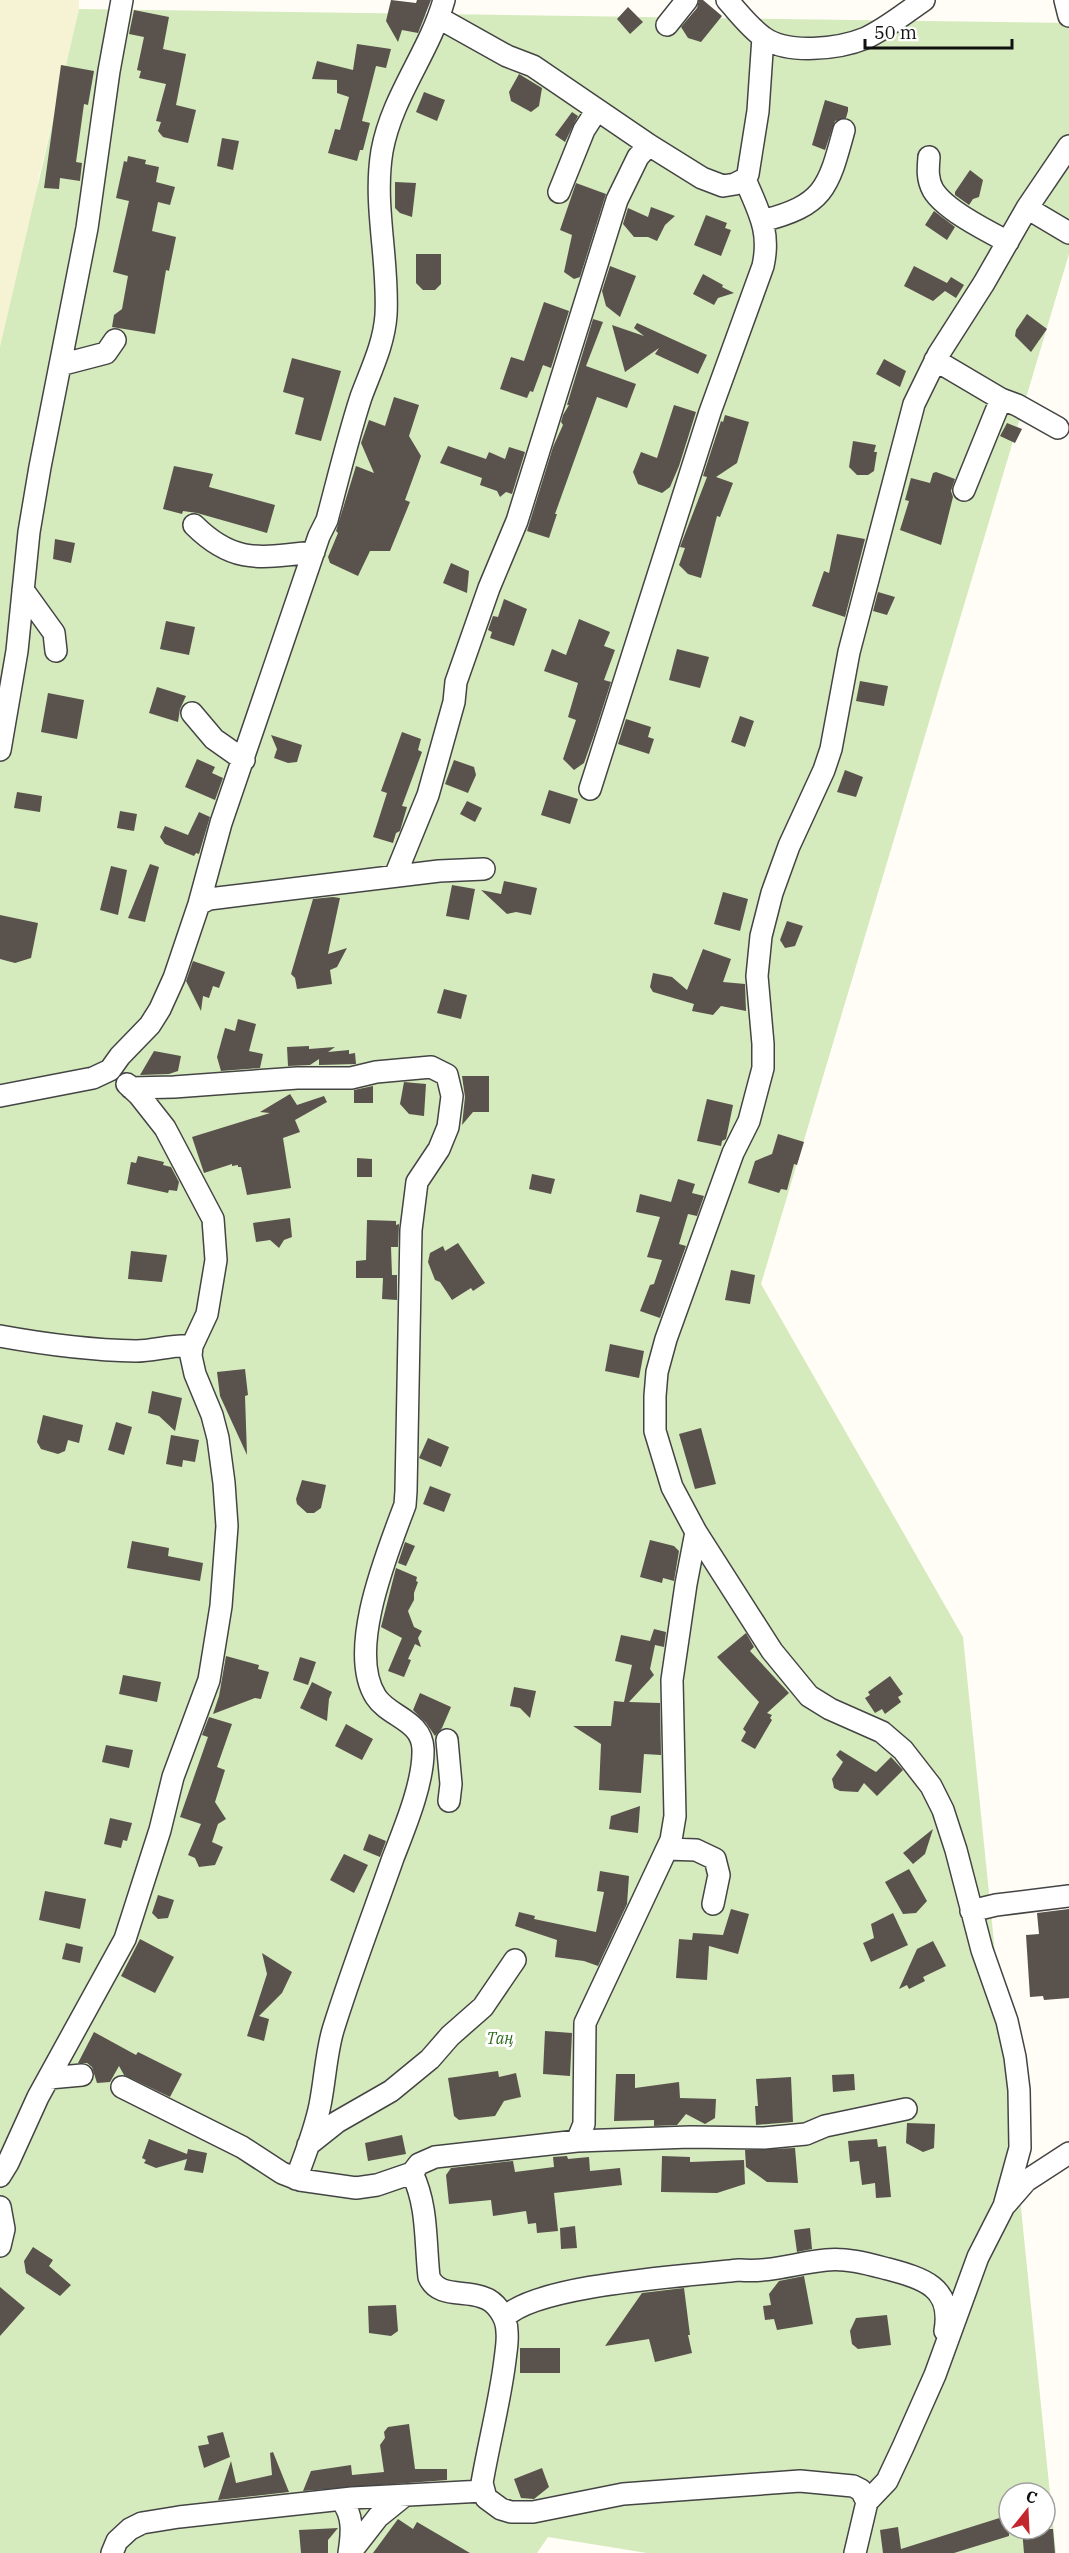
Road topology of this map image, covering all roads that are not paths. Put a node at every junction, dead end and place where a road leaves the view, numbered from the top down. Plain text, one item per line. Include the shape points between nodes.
1 (122, 0) edge
2 (687, 0) edge
3 (727, 0) edge
4 (924, 0) edge
5 (1065, 0) edge
6 (441, 9) edge
7 (1069, 16) edge
8 (667, 25) dead end
9 (763, 37) junction
10 (597, 110) junction
11 (844, 130) dead end
12 (649, 145) junction
13 (1069, 146) edge
14 (929, 157) dead end
15 (745, 179) junction
16 (559, 192) dead end
17 (1027, 208) junction
18 (762, 221) junction
19 (1069, 232) edge
20 (1008, 242) junction
21 (115, 340) dead end
22 (935, 360) junction
23 (60, 365) junction
24 (1001, 399) junction
25 (1058, 428) dead end
26 (964, 489) dead end
27 (194, 525) dead end
28 (314, 552) junction
29 (23, 590) junction
30 (56, 651) dead end
31 (192, 713) dead end
32 (0, 750) edge
33 (244, 760) junction
34 (590, 789) dead end
35 (484, 869) dead end
36 (395, 876) junction
37 (199, 904) junction
38 (110, 1070) junction
39 (131, 1088) junction
40 (0, 1096) edge
41 (0, 1336) edge
42 (192, 1346) junction
43 (696, 1532) junction
44 (447, 1740) dead end
45 (416, 1786) junction
46 (667, 1849) junction
47 (1069, 1896) edge
48 (713, 1904) dead end
49 (972, 1911) junction
50 (515, 1960) dead end
51 (82, 2075) dead end
52 (49, 2078) junction
53 (122, 2087) dead end
54 (906, 2109) dead end
55 (577, 2140) junction
56 (308, 2145) junction
57 (1069, 2153) edge
58 (412, 2173) junction
59 (0, 2176) edge
60 (296, 2179) junction
61 (1004, 2206) junction
62 (0, 2207) edge
63 (0, 2246) edge
64 (504, 2318) junction
65 (945, 2346) junction
66 (483, 2492) junction
67 (404, 2496) junction
68 (341, 2500) junction
69 (867, 2502) junction
70 (112, 2553) edge
71 (350, 2553) edge
72 (855, 2553) edge

1 - 23 street via 87,228
2 - 8 street
3 - 9 street
4 - 9 street via 890,24 852,42 796,49
5 - 7 street
6 - 10 street via 507,56 533,66
6 - 28 street via 398,100 382,152 380,203 386,315 327,520
9 - 15 street via 758,111
10 - 12 street
10 - 16 street via 584,130
11 - 18 street via 831,175 821,193 804,206
12 - 15 street via 713,183 723,186
12 - 36 street via 638,157 616,200 517,521 456,682 428,795
13 - 17 street
14 - 20 street via 928,171 934,191
15 - 18 street
17 - 19 street
17 - 20 street
18 - 34 street via 767,246 763,266 710,412
20 - 22 street
21 - 23 street via 106,353
22 - 24 street
22 - 43 street via 915,404 897,463 849,652 828,760 789,846 761,936 757,976 763,1068 749,1121 733,1153 657,1372 655,1431 659,1449 672,1487
23 - 29 street via 36,489
24 - 25 street
24 - 26 street
27 - 28 street via 220,547 250,558
28 - 33 street
29 - 30 street via 54,633
29 - 32 street
31 - 33 street via 214,739
33 - 37 street via 221,823
35 - 36 street
36 - 37 street via 209,899
37 - 38 street via 160,1009
38 - 39 street
38 - 40 street via 93,1078
39 - 42 street via 165,1128 213,1219 216,1260 207,1314
39 - 45 street via 351,1078 431,1067 447,1075 452,1096 448,1127 417,1182 411,1230 405,1505 372,1599 367,1642 368,1678 376,1697 412,1725 421,1741
41 - 42 street via 135,1351
42 - 52 street via 195,1374 218,1438 226,1504 225,1563 211,1671 173,1777 125,1939
43 - 46 street via 672,1680 675,1816
43 - 49 street via 756,1629 803,1690 830,1709 882,1732 903,1750 932,1786 944,1810
44 - 45 street via 450,1792
45 - 56 street via 333,2032 320,2106
46 - 48 street via 696,1850 715,1859 719,1875
46 - 55 street via 585,2024 584,2124
47 - 49 street
49 - 61 street via 1007,2021 1019,2090 1020,2148
50 - 56 street via 483,2007 430,2059 391,2091 337,2122
51 - 52 street
52 - 59 street
53 - 60 street via 242,2147
54 - 55 street via 825,2126 806,2134 764,2138
55 - 58 street via 435,2157 419,2164
56 - 60 street
57 - 61 street via 1026,2181
58 - 60 street via 356,2188
58 - 64 street via 421,2192 432,2283 440,2290 489,2299
61 - 65 street via 978,2257
62 - 63 street via 4,2229
64 - 65 street via 518,2308 564,2292 739,2270 761,2272 828,2260 860,2261 925,2280 933,2287 946,2309 942,2342
64 - 66 street via 508,2332 504,2370
65 - 69 street via 887,2481
66 - 67 street
66 - 69 street via 501,2509 522,2512 622,2494 800,2481 853,2486 861,2490
67 - 68 street
67 - 71 street via 378,2517
68 - 70 street via 142,2523 122,2535
68 - 71 street via 351,2524
69 - 72 street

